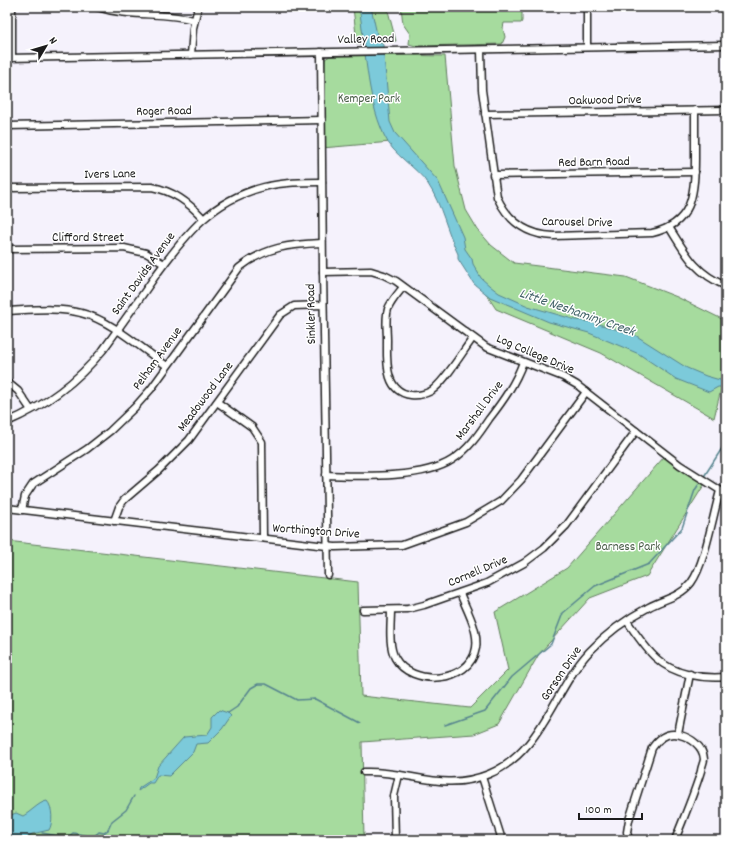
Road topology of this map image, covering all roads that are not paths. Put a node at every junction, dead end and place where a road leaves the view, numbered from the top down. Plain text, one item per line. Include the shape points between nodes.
1 (12, 7) edge
2 (97, 7) edge
3 (198, 7) edge
4 (587, 7) edge
5 (194, 20) junction
6 (726, 45) edge
7 (587, 48) junction
8 (481, 50) junction
9 (321, 52) junction
10 (191, 54) junction
11 (10, 58) edge
12 (695, 110) junction
13 (726, 110) edge
14 (485, 114) junction
15 (322, 120) junction
16 (7, 126) edge
17 (695, 172) junction
18 (493, 176) junction
19 (322, 182) junction
20 (7, 188) edge
21 (203, 218) junction
22 (669, 227) junction
23 (322, 243) junction
24 (7, 249) edge
25 (164, 264) junction
26 (323, 272) junction
27 (726, 286) edge
28 (403, 287) junction
29 (323, 305) junction
30 (7, 311) edge
31 (117, 331) junction
32 (473, 338) junction
33 (523, 362) junction
34 (167, 366) junction
35 (7, 382) edge
36 (586, 392) junction
37 (217, 402) junction
38 (31, 410) junction
39 (7, 422) edge
40 (636, 431) junction
41 (326, 474) junction
42 (723, 492) edge
43 (7, 508) edge
44 (22, 510) junction
45 (114, 521) junction
46 (263, 538) junction
47 (328, 546) junction
48 (328, 575) dead end
49 (460, 593) junction
50 (362, 610) dead end
51 (391, 610) junction
52 (627, 621) junction
53 (690, 674) junction
54 (726, 677) edge
55 (678, 734) junction
56 (364, 772) dead end
57 (399, 774) junction
58 (482, 777) junction
59 (395, 840) edge
60 (502, 840) edge
61 (629, 840) edge
62 (676, 840) edge

1 - 11 street
2 - 5 street via 127,14 171,15
3 - 5 street
4 - 7 street
5 - 10 street
6 - 7 street, Valley Road
7 - 8 street, Valley Road
8 - 9 street, Valley Road
8 - 14 street, Carousel Drive
9 - 10 street, Valley Road
9 - 15 street, Sinkler Road
10 - 11 street, Valley Road
12 - 13 street, Oakwood Drive
12 - 14 street, Oakwood Drive
12 - 17 street, Carousel Drive
14 - 18 street, Carousel Drive
15 - 16 street, Roger Road
15 - 19 street, Sinkler Road
17 - 18 street, Red Barn Road
17 - 22 street, Carousel Drive via 693,194 688,208 680,219
18 - 22 street, Carousel Drive via 497,197 508,216 519,225 539,234 637,234 652,233
19 - 21 street, Saint Davids Avenue via 286,183 257,189 233,198
19 - 23 street, Sinkler Road
20 - 21 street, Ivers Lane via 152,186 182,199
21 - 25 street, Saint Davids Avenue via 184,237
22 - 27 street via 696,268
23 - 26 street, Sinkler Road
23 - 34 street, Pelham Avenue via 280,246 246,262 232,276
24 - 25 street, Clifford Street via 124,248 146,253
25 - 31 street, Saint Davids Avenue
26 - 28 street, Log College Drive via 371,271 384,275
26 - 29 street, Sinkler Road
28 - 32 street, Log College Drive
28 - 32 street via 391,303 386,316 387,370 391,381 398,389 413,396 433,390
29 - 37 street, Meadowood Lane via 294,306 280,315
29 - 41 street, Sinkler Road
30 - 31 street via 74,311 98,319
31 - 34 street
31 - 38 street, Saint Davids Avenue via 97,358 78,377 52,398
32 - 33 street, Log College Drive via 491,349
33 - 36 street, Log College Drive via 562,377
33 - 41 street, Marshall Drive via 510,391 474,440 452,460 418,473
34 - 44 street, Pelham Avenue via 140,402 110,431 33,484 25,496
35 - 38 street via 18,391
36 - 40 street, Log College Drive
36 - 47 street, Worthington Drive via 515,488 487,511 461,524 408,543 386,546
37 - 45 street, Meadowood Lane via 178,452 124,500
37 - 46 street via 252,427 262,442
38 - 39 street, Saint Davids Avenue
40 - 42 street, Log College Drive via 702,480
40 - 49 street, Cornell Drive via 552,541 512,570
41 - 47 street, Sinkler Road
42 - 52 street, Gorson Drive via 700,564 690,583 674,597 650,606
43 - 44 street, Worthington Drive
44 - 45 street, Worthington Drive
45 - 46 street, Worthington Drive
46 - 47 street, Worthington Drive
47 - 48 street, Sinkler Road
49 - 51 street, Cornell Drive via 418,607
49 - 51 street via 475,633 476,650 466,667 452,675 422,676 410,673 402,667 393,651
50 - 51 street, Cornell Drive
52 - 53 street via 657,659 674,669
52 - 58 street, Gorson Drive via 598,644 577,667 536,736 523,751 501,768
53 - 54 street via 708,678
53 - 55 street
55 - 61 street via 668,734 657,740 652,748 628,820
55 - 62 street via 691,739 699,746 704,759
56 - 57 street, Gorson Drive
57 - 58 street, Gorson Drive via 446,783
57 - 59 street via 394,796
58 - 60 street

